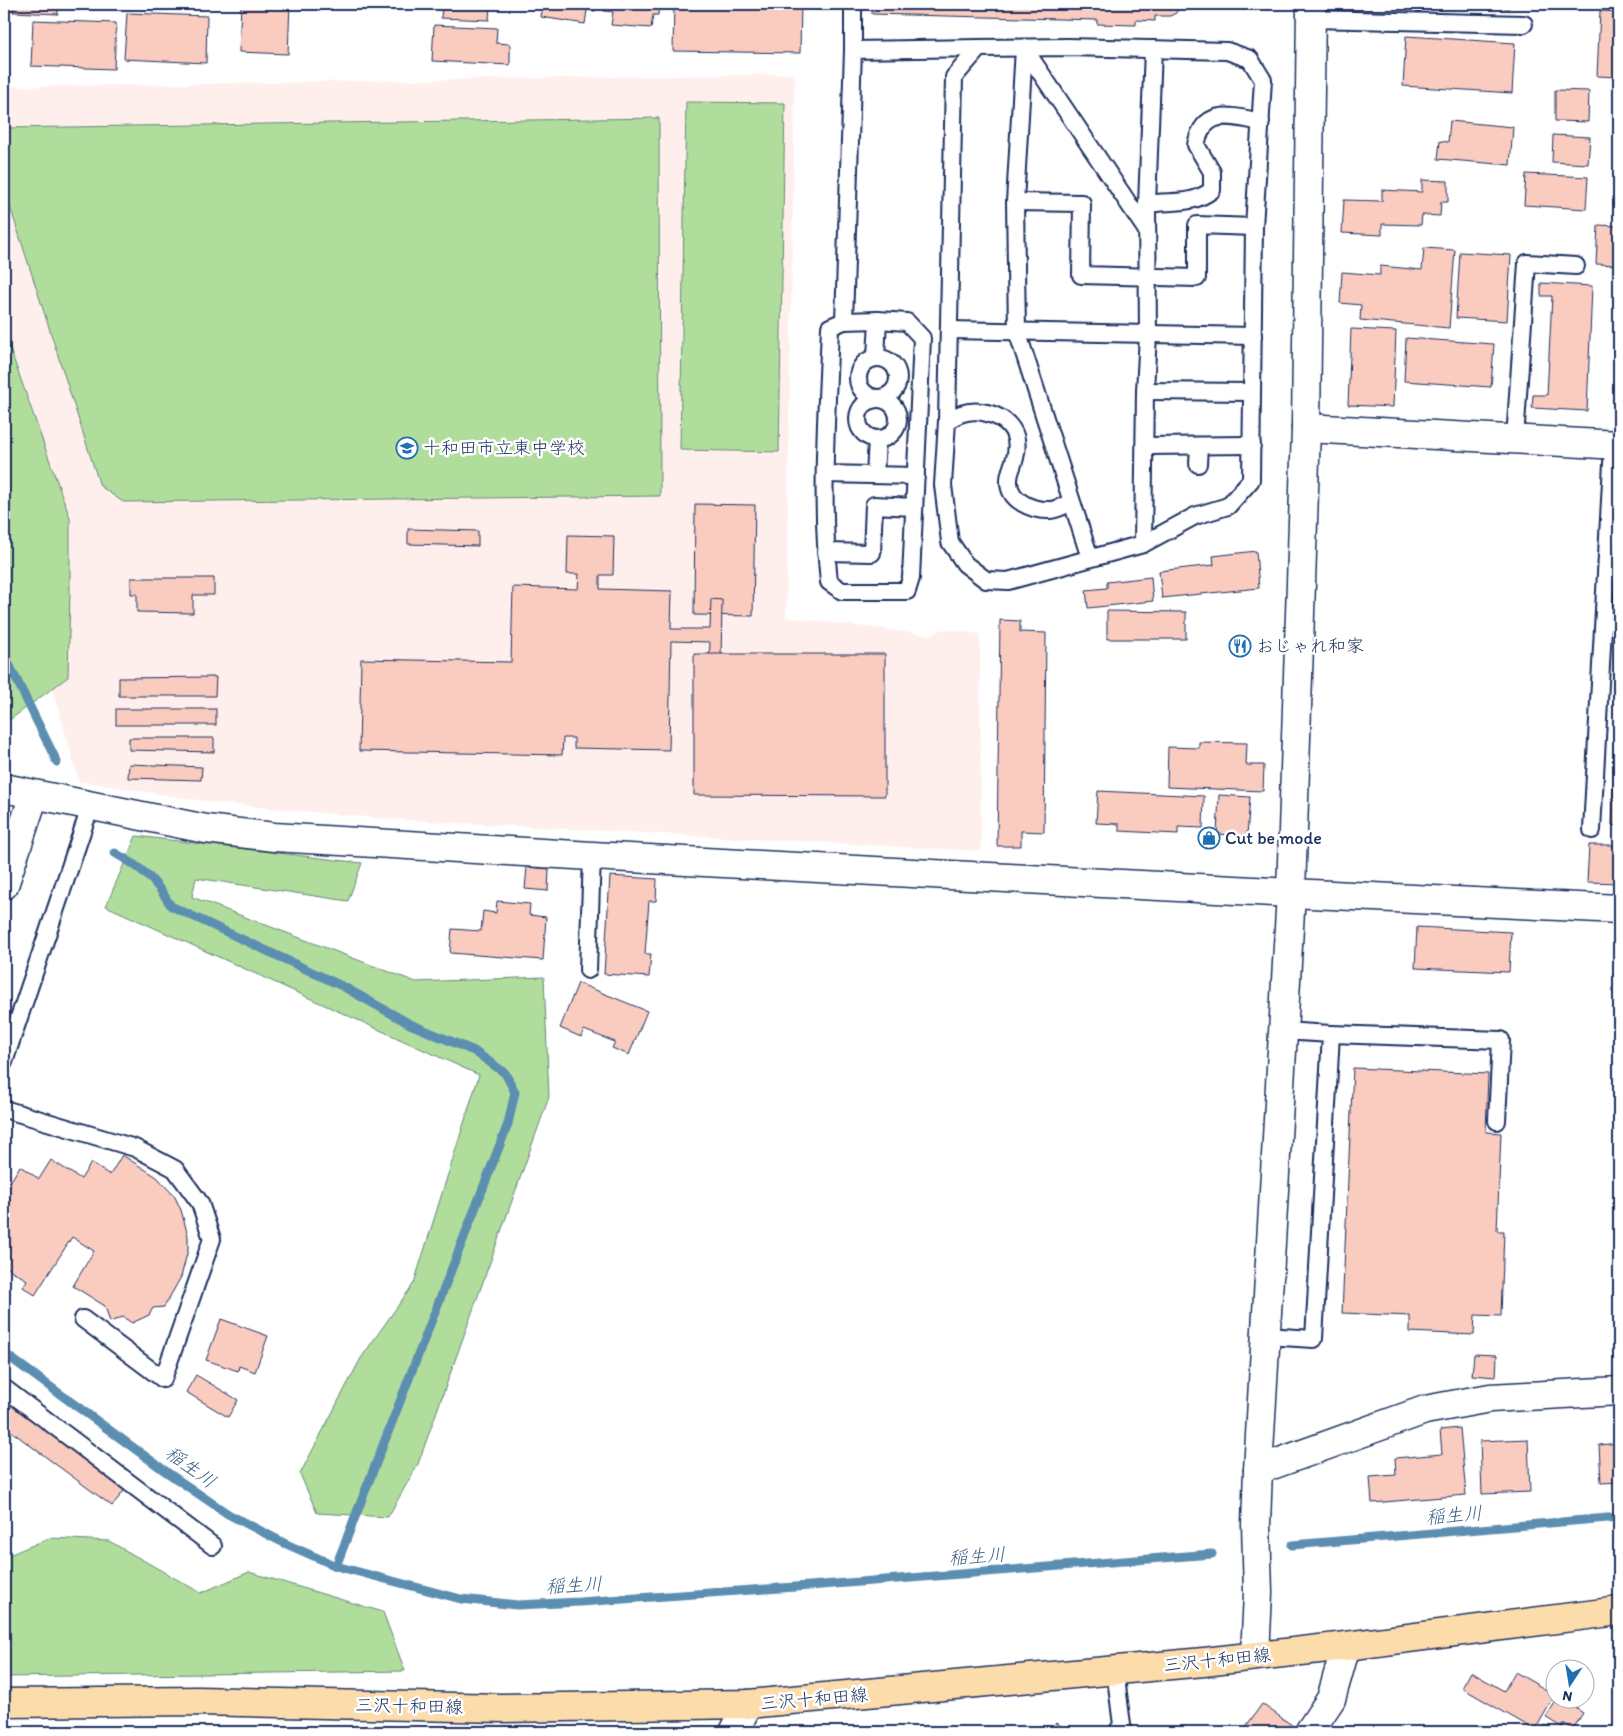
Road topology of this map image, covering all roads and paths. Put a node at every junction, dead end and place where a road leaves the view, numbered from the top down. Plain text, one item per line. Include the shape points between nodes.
1 (853, 4) edge
2 (1311, 12) edge
3 (1524, 24) dead end
4 (979, 48) junction
5 (1024, 48) junction
6 (1153, 49) junction
7 (853, 50) junction
8 (1261, 122) junction
9 (1015, 202) junction
10 (1147, 204) junction
11 (1254, 226) junction
12 (1147, 231) junction
13 (1576, 266) dead end
14 (1149, 277) junction
15 (878, 320) junction
16 (844, 321) junction
17 (950, 330) junction
18 (1017, 331) junction
19 (1148, 334) junction
20 (1253, 336) junction
21 (876, 358) junction
22 (1145, 391) junction
23 (1252, 392) junction
24 (879, 398) junction
25 (948, 421) junction
26 (1306, 428) junction
27 (877, 439) junction
28 (1515, 439) junction
29 (1252, 445) junction
30 (1616, 445) edge
31 (1145, 446) junction
32 (1199, 446) junction
33 (1198, 464) dead end
34 (825, 474) junction
35 (875, 475) junction
36 (916, 476) junction
37 (1072, 502) junction
38 (914, 507) junction
39 (1143, 544) junction
40 (826, 552) junction
41 (1090, 558) junction
42 (4, 788) edge
43 (34, 794) junction
44 (91, 805) junction
45 (1592, 830) dead end
46 (592, 856) junction
47 (4, 885) edge
48 (1291, 893) junction
49 (1619, 909) edge
50 (588, 970) dead end
51 (1283, 1031) junction
52 (1331, 1034) junction
53 (4, 1062) edge
54 (4, 1109) edge
55 (1497, 1120) dead end
56 (83, 1319) dead end
57 (1265, 1336) junction
58 (4, 1388) edge
59 (1619, 1391) edge
60 (1258, 1470) junction
61 (213, 1546) dead end
62 (1619, 1611) edge
63 (1346, 1646) junction
64 (1255, 1656) junction
65 (1115, 1670) junction
66 (4, 1703) edge
67 (748, 1704) junction
68 (734, 1732) edge
69 (1117, 1732) edge
70 (1309, 1732) edge

1 - 7 lane
2 - 3 lane
2 - 26 street
4 - 5 lane
4 - 7 lane
4 - 17 lane via 954,77
5 - 6 lane
5 - 9 lane
5 - 12 lane
6 - 8 lane via 1227,52 1250,59 1263,80
6 - 10 lane
7 - 16 lane
8 - 10 lane via 1229,116 1209,119 1199,132 1196,145 1212,172 1212,190 1187,202
8 - 11 lane
9 - 14 lane via 1082,203 1081,275
9 - 18 lane
10 - 12 lane
11 - 14 lane via 1197,225 1197,278
11 - 20 lane
12 - 14 lane
13 - 28 lane via 1526,264
14 - 19 lane
15 - 16 lane
15 - 21 lane
15 - 36 lane via 907,322 922,338
16 - 34 lane via 830,327
17 - 18 lane
17 - 25 lane
18 - 19 lane
18 - 37 lane
19 - 20 lane
19 - 22 lane
20 - 23 lane
21 - 24 lane via 865,362 858,373 858,385 866,395
21 - 24 lane via 889,361 897,371 898,383 890,394
22 - 23 lane via 1199,399
22 - 31 lane
23 - 29 lane
24 - 27 lane via 890,402 898,412 897,425 890,435
24 - 27 lane via 866,401 858,411 858,425 865,435
25 - 37 lane via 956,414 980,411 1008,423 1015,435 1017,448 1008,483 1019,502 1035,509 1052,510
25 - 41 lane via 943,486 950,542 965,564 986,580 1008,581
26 - 28 street
26 - 48 street
27 - 35 lane
28 - 30 street
29 - 32 lane
29 - 39 lane via 1251,480 1228,506 1195,516
30 - 45 lane
31 - 32 lane
31 - 39 lane
32 - 33 lane
34 - 35 lane
34 - 40 lane
35 - 36 lane
36 - 38 lane
37 - 41 lane
38 - 40 lane via 874,505 872,553
38 - 40 lane via 911,578 907,591 842,591 830,582
39 - 41 lane
42 - 43 street
43 - 44 street
43 - 47 street
44 - 46 street via 206,829 274,837
44 - 53 lane
46 - 48 street
46 - 50 lane
48 - 49 street
48 - 51 street
51 - 52 lane
51 - 57 street
52 - 55 lane via 1500,1040
52 - 57 lane via 1314,1338
54 - 56 lane via 135,1148 175,1169 200,1203 212,1239 162,1379
57 - 60 street
58 - 61 lane
59 - 60 street via 1490,1398 1425,1410
60 - 64 street
62 - 63 main road, 三沢十和田線
63 - 64 main road, 三沢十和田線
63 - 70 street via 1332,1698
64 - 65 main road, 三沢十和田線
65 - 67 main road, 三沢十和田線
65 - 69 lane via 1122,1725
66 - 67 main road, 三沢十和田線 via 198,1702 502,1708
67 - 68 street

